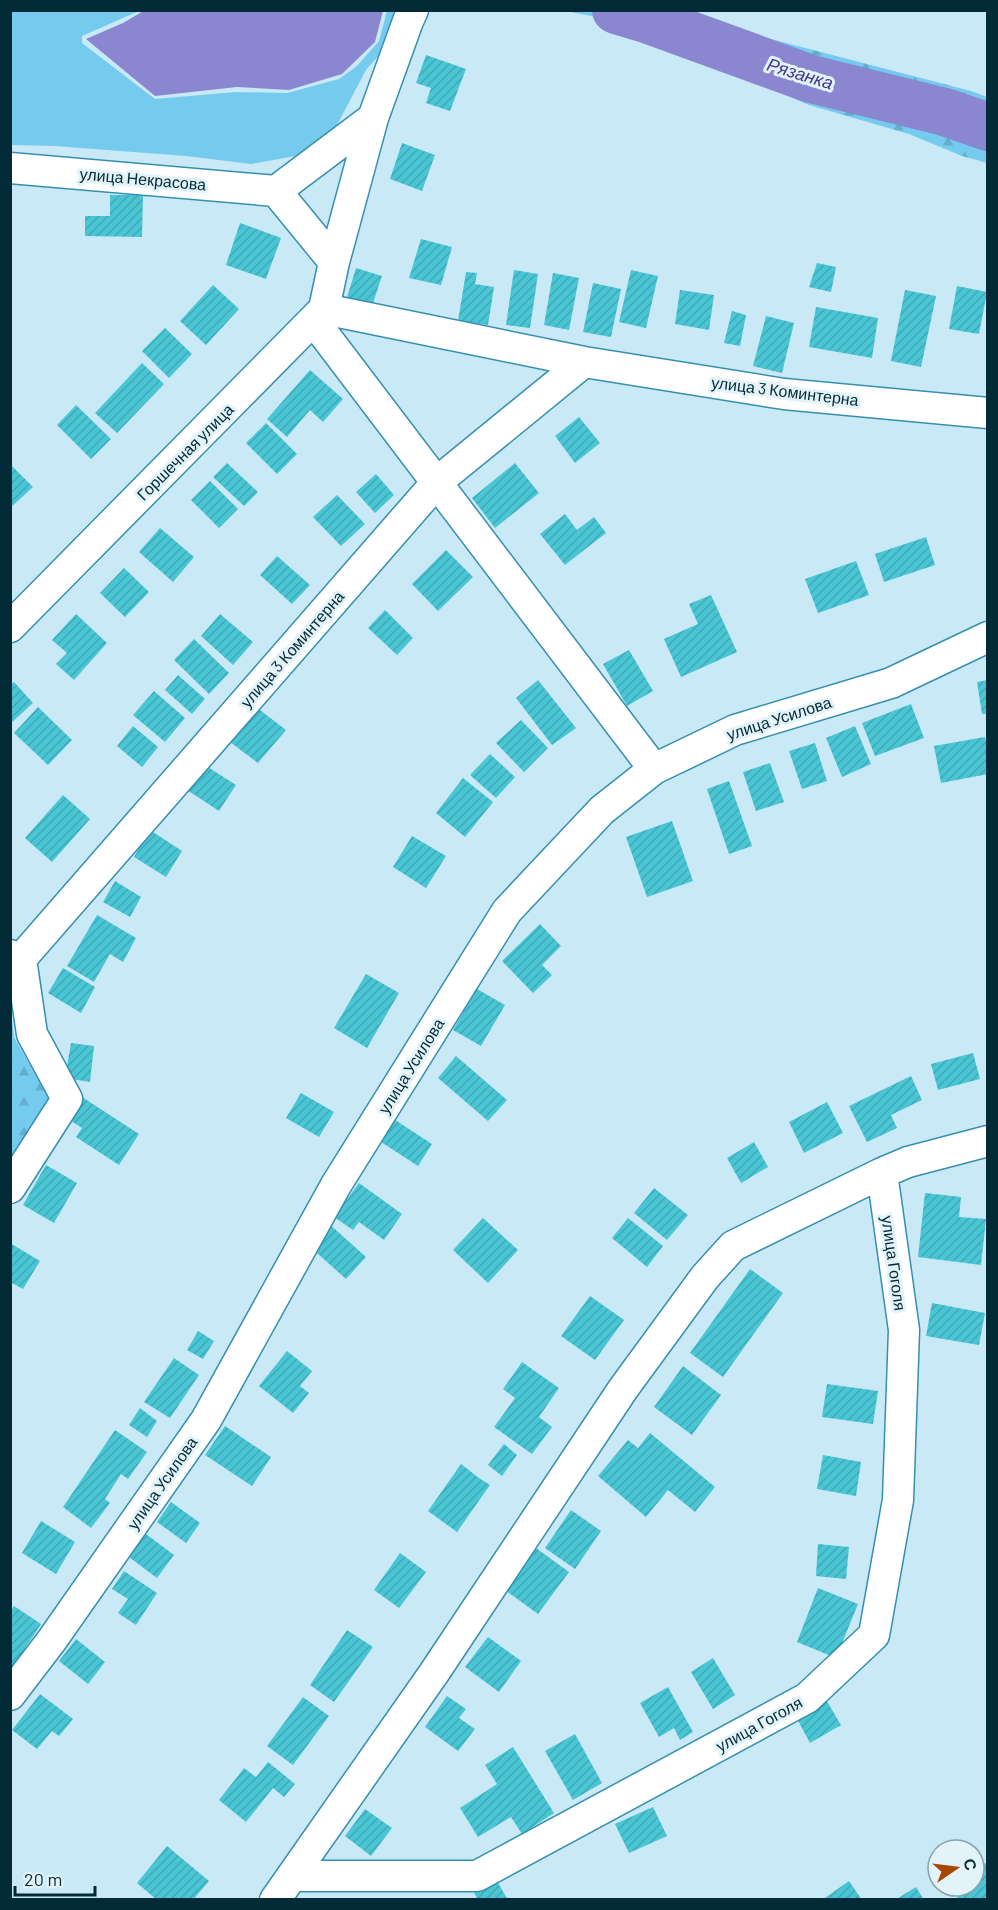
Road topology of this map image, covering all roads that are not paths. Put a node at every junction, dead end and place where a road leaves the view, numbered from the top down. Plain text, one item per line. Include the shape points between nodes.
1 (413, 10) edge
2 (373, 118) junction
3 (10, 168) edge
4 (276, 191) junction
5 (334, 262) junction
6 (319, 315) junction
7 (584, 362) junction
8 (987, 412) edge
9 (437, 482) junction
10 (10, 627) edge
11 (987, 637) edge
12 (654, 769) junction
13 (16, 957) edge
14 (987, 1141) edge
15 (882, 1173) junction
16 (10, 1188) edge
17 (10, 1695) edge
18 (284, 1888) edge

1 - 2 street
2 - 4 street
2 - 5 street
3 - 4 street, улица Некрасова
4 - 5 street
5 - 6 street
6 - 7 street, улица 3 Коминтерна
6 - 9 street
6 - 10 street, Горшечная улица
7 - 8 street, улица 3 Коминтерна via 784,394
7 - 9 street, улица 3 Коминтерна
9 - 12 street
9 - 13 street, улица 3 Коминтерна
11 - 12 street, улица Усилова via 891,683 735,730
12 - 17 street, улица Усилова via 602,810 507,911 336,1185 206,1420
13 - 16 street, улица 3 Коминтерна via 32,1034 67,1099
14 - 15 street, улица Гоголя
15 - 18 street, улица Гоголя via 733,1245 705,1277 623,1389 434,1673
15 - 18 street, улица Гоголя via 903,1330 898,1500 874,1635 807,1698 477,1876

